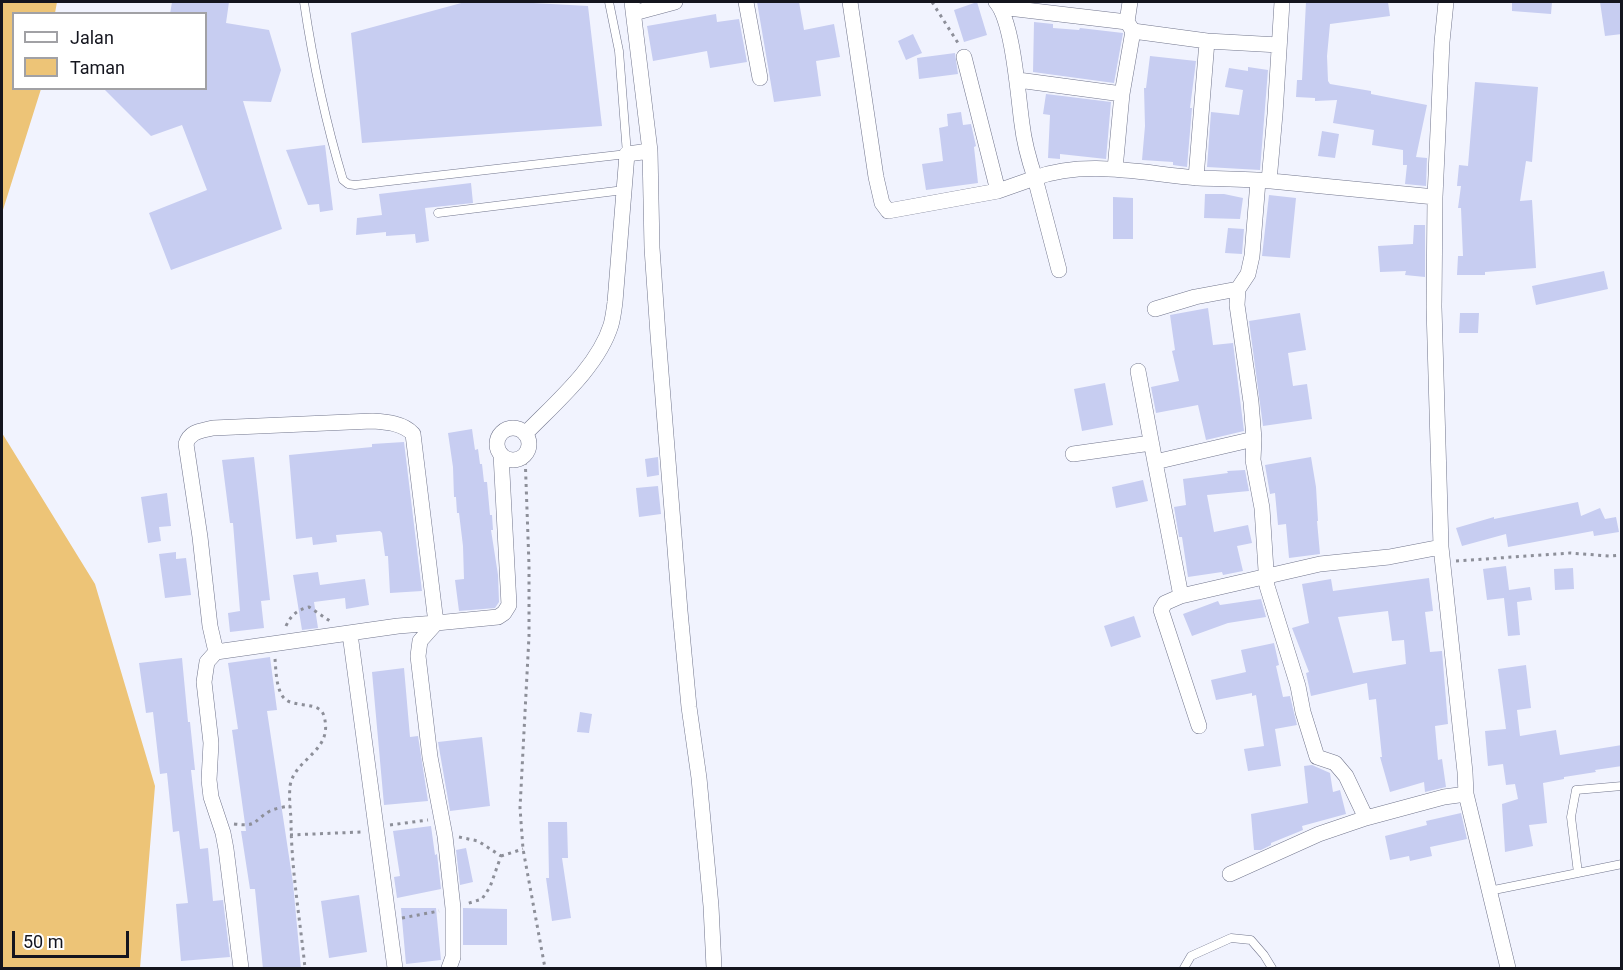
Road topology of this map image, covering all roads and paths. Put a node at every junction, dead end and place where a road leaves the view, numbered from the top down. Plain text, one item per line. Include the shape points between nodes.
1 (304, 2) edge
2 (609, 2) edge
3 (675, 2) edge
4 (746, 2) edge
5 (850, 2) edge
6 (932, 2) edge
7 (1130, 2) edge
8 (1282, 2) edge
9 (1446, 2) edge
10 (998, 4) edge
11 (633, 7) edge
12 (1130, 26) junction
13 (1207, 41) junction
14 (1279, 45) junction
15 (964, 57) joint
16 (760, 78) dead end
17 (1017, 80) junction
18 (1122, 94) junction
19 (650, 151) junction
20 (627, 154) junction
21 (1116, 169) junction
22 (1035, 178) junction
23 (1197, 178) junction
24 (1263, 181) junction
25 (624, 190) junction
26 (998, 191) junction
27 (1435, 197) junction
28 (438, 213) dead end
29 (1059, 270) dead end
30 (1238, 289) junction
31 (1155, 309) dead end
32 (1138, 371) dead end
33 (525, 434) junction
34 (1254, 439) junction
35 (1151, 443) junction
36 (501, 454) junction
37 (525, 454) junction
38 (1073, 454) dead end
39 (1155, 462) junction
40 (1442, 554) junction
41 (1622, 555) edge
42 (1267, 576) junction
43 (1181, 596) junction
44 (436, 623) junction
45 (350, 634) junction
46 (274, 645) junction
47 (216, 652) junction
48 (1199, 726) dead end
49 (1622, 786) edge
50 (1466, 794) junction
51 (290, 806) junction
52 (442, 818) junction
53 (1365, 818) junction
54 (221, 826) junction
55 (376, 831) junction
56 (290, 835) junction
57 (524, 849) junction
58 (501, 856) dead end
59 (1622, 864) edge
60 (1578, 873) junction
61 (1230, 874) dead end
62 (1489, 891) junction
63 (241, 969) edge
64 (305, 969) edge
65 (395, 969) edge
66 (449, 969) edge
67 (545, 969) edge
68 (714, 969) edge
69 (1184, 969) edge
70 (1272, 969) edge
71 (1508, 969) edge

1 - 20 lane via 327,127 343,180 348,184
2 - 20 lane via 619,51
3 - 11 street
4 - 16 street
5 - 26 street via 876,177 885,208 888,211
6 - 15 path via 954,33
7 - 12 street
8 - 14 street
9 - 27 street
10 - 12 street
10 - 17 street
11 - 19 street
12 - 13 street
12 - 18 street
13 - 14 street
13 - 23 street
14 - 24 street via 1275,114
15 - 26 street
17 - 18 street
17 - 22 street via 1025,142
18 - 21 street
19 - 20 street
19 - 68 street via 658,335
20 - 25 street
21 - 22 street via 1063,170
21 - 23 street
22 - 26 street
22 - 29 street
23 - 24 street
24 - 27 street
24 - 30 street via 1248,274
25 - 28 lane
25 - 33 street via 615,302 607,333 582,375
27 - 40 street via 1434,307
30 - 31 street
30 - 34 street
32 - 35 street
33 - 36 street via 514,428 503,432 497,442
33 - 37 street
34 - 39 street
34 - 42 street
35 - 38 street
35 - 39 street
36 - 37 street via 513,460
36 - 44 street via 509,605 498,617
37 - 57 path via 529,636 520,808
39 - 43 street
40 - 41 path
40 - 42 street via 1320,564
40 - 50 street
42 - 43 street
42 - 53 street via 1317,758 1335,763 1346,776
43 - 48 street via 1165,603 1161,610
44 - 45 street
44 - 47 street via 412,431 372,421 213,428 193,433 186,444
44 - 52 street via 420,641 418,656
45 - 46 street
45 - 55 street
46 - 47 street
46 - 51 path via 284,698 294,704 312,706 324,715 322,745 295,771
47 - 54 street via 207,662 204,682 211,743 211,797
49 - 60 lane via 1576,790 1571,817
50 - 53 street
50 - 62 street
51 - 54 path via 272,810 247,826
51 - 56 path
52 - 55 path via 388,825
52 - 66 street via 453,908 453,957
53 - 61 street
54 - 63 street
55 - 56 path
55 - 65 street
56 - 64 path
57 - 58 path
57 - 67 path
59 - 60 lane
60 - 62 lane
62 - 71 street
69 - 70 lane via 1191,956 1231,938 1251,940

